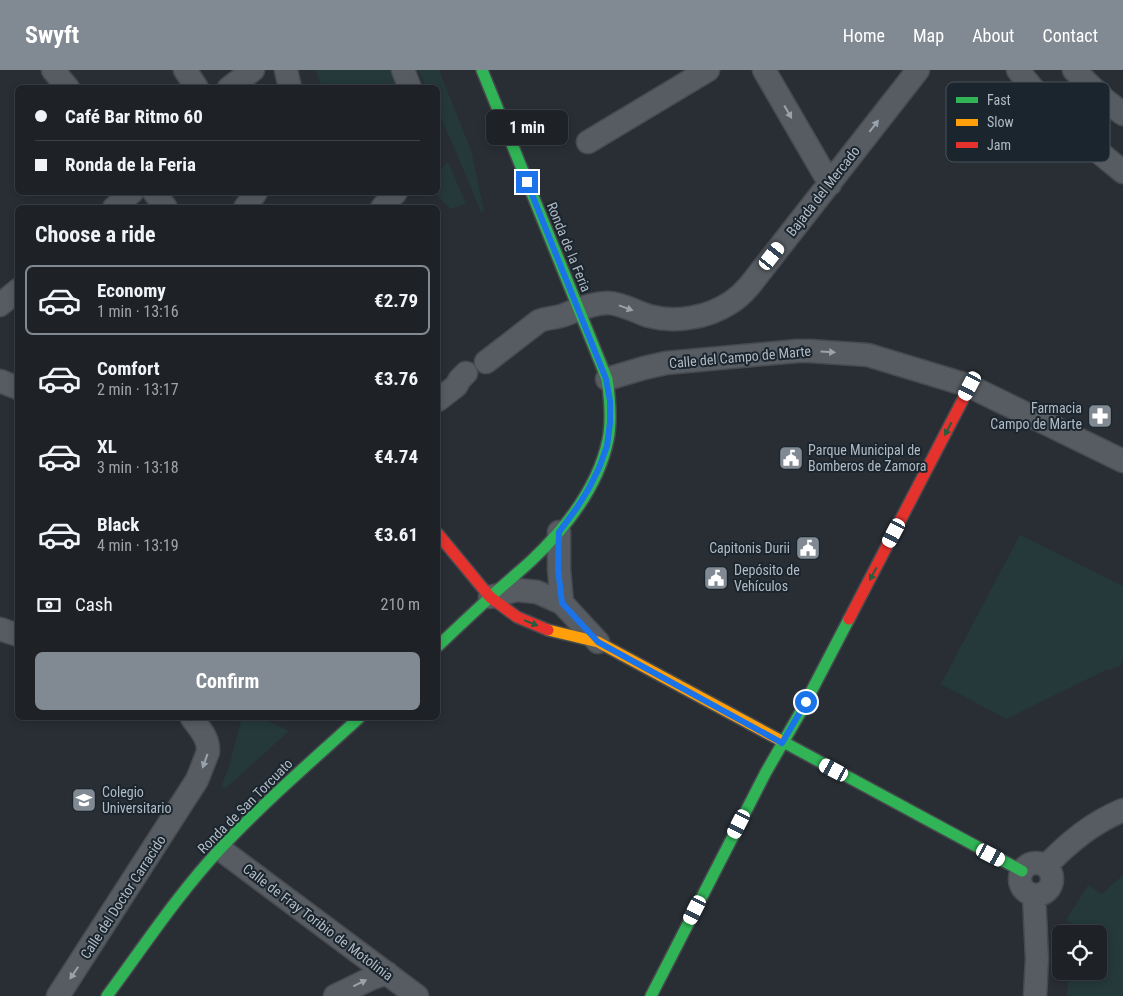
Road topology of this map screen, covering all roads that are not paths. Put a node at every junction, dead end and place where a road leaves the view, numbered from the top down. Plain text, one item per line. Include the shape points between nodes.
1 (54, 70) edge
2 (185, 70) edge
3 (253, 70) edge
4 (286, 70) edge
5 (402, 70) edge
6 (482, 70) edge
7 (708, 70) edge
8 (764, 70) edge
9 (918, 70) edge
10 (1018, 70) edge
11 (1074, 70) edge
12 (1028, 82) edge
13 (1086, 82) edge
14 (66, 85) edge
15 (195, 85) edge
16 (233, 85) edge
17 (289, 85) edge
18 (409, 85) edge
19 (1110, 104) edge
20 (1123, 114) edge
21 (588, 142) dead end
22 (1110, 161) edge
23 (1123, 172) edge
24 (830, 184) junction
25 (129, 195) edge
26 (393, 195) edge
27 (117, 205) edge
28 (385, 205) edge
29 (15, 292) edge
30 (0, 305) edge
31 (578, 310) junction
32 (486, 362) dead end
33 (466, 374) dead end
34 (606, 379) junction
35 (0, 381) edge
36 (970, 386) junction
37 (15, 387) edge
38 (440, 398) edge
39 (1123, 461) edge
40 (559, 532) junction
41 (440, 536) edge
42 (490, 597) junction
43 (562, 603) junction
44 (0, 629) edge
45 (15, 634) edge
46 (598, 642) junction
47 (440, 644) edge
48 (193, 720) edge
49 (357, 720) edge
50 (782, 743) junction
51 (1123, 810) edge
52 (220, 849) junction
53 (1046, 866) junction
54 (1022, 871) junction
55 (1034, 895) junction
56 (386, 973) junction
57 (58, 996) edge
58 (107, 996) edge
59 (334, 996) edge
60 (417, 996) edge
61 (651, 996) edge
62 (1035, 996) edge

1 - 14 street
2 - 15 street
3 - 16 street
4 - 17 street
5 - 18 street
6 - 31 street, Ronda de la Feria
7 - 21 street
8 -> 24 street
24 -> 9 street, Bajada del Mercado
10 - 12 street
11 - 13 street
19 - 20 street
22 - 23 street
31 -> 24 street, Bajada del Mercado via 607,303 674,319 689,318 723,307 750,285
25 - 27 street
26 - 28 street
29 - 30 street
31 - 32 street, Bajada del Mercado via 539,321
31 - 34 street, Ronda de la Feria
33 - 38 street
34 -> 36 street, Calle del Campo de Marte via 666,363 810,351 868,355
34 - 40 street via 610,401 607,446 588,490
35 - 37 street
36 - 39 street, Calle del Campo de Marte
36 -> 50 street
40 - 42 street
40 - 43 street via 558,569
41 - 42 street
42 - 43 street via 517,590 537,592
42 -> 46 street via 525,621
42 - 47 street
43 - 46 street
44 - 45 street
46 - 50 street
48 -> 57 street, Calle del Doctor Carracido via 208,747 197,780
49 - 52 street, Ronda de San Torcuato
50 - 54 street
50 - 61 street
51 - 53 street via 1082,832
52 - 56 street, Calle de Fray Toribio de Motolinia
52 - 58 street, Ronda de San Torcuato via 191,882
53 - 54 street via 1035,862
53 - 55 street via 1052,875 1051,885 1044,893
54 - 55 street via 1022,887
55 - 62 street via 1037,944
59 -> 56 street
56 - 60 street, Calle de Fray Toribio de Motolinia

